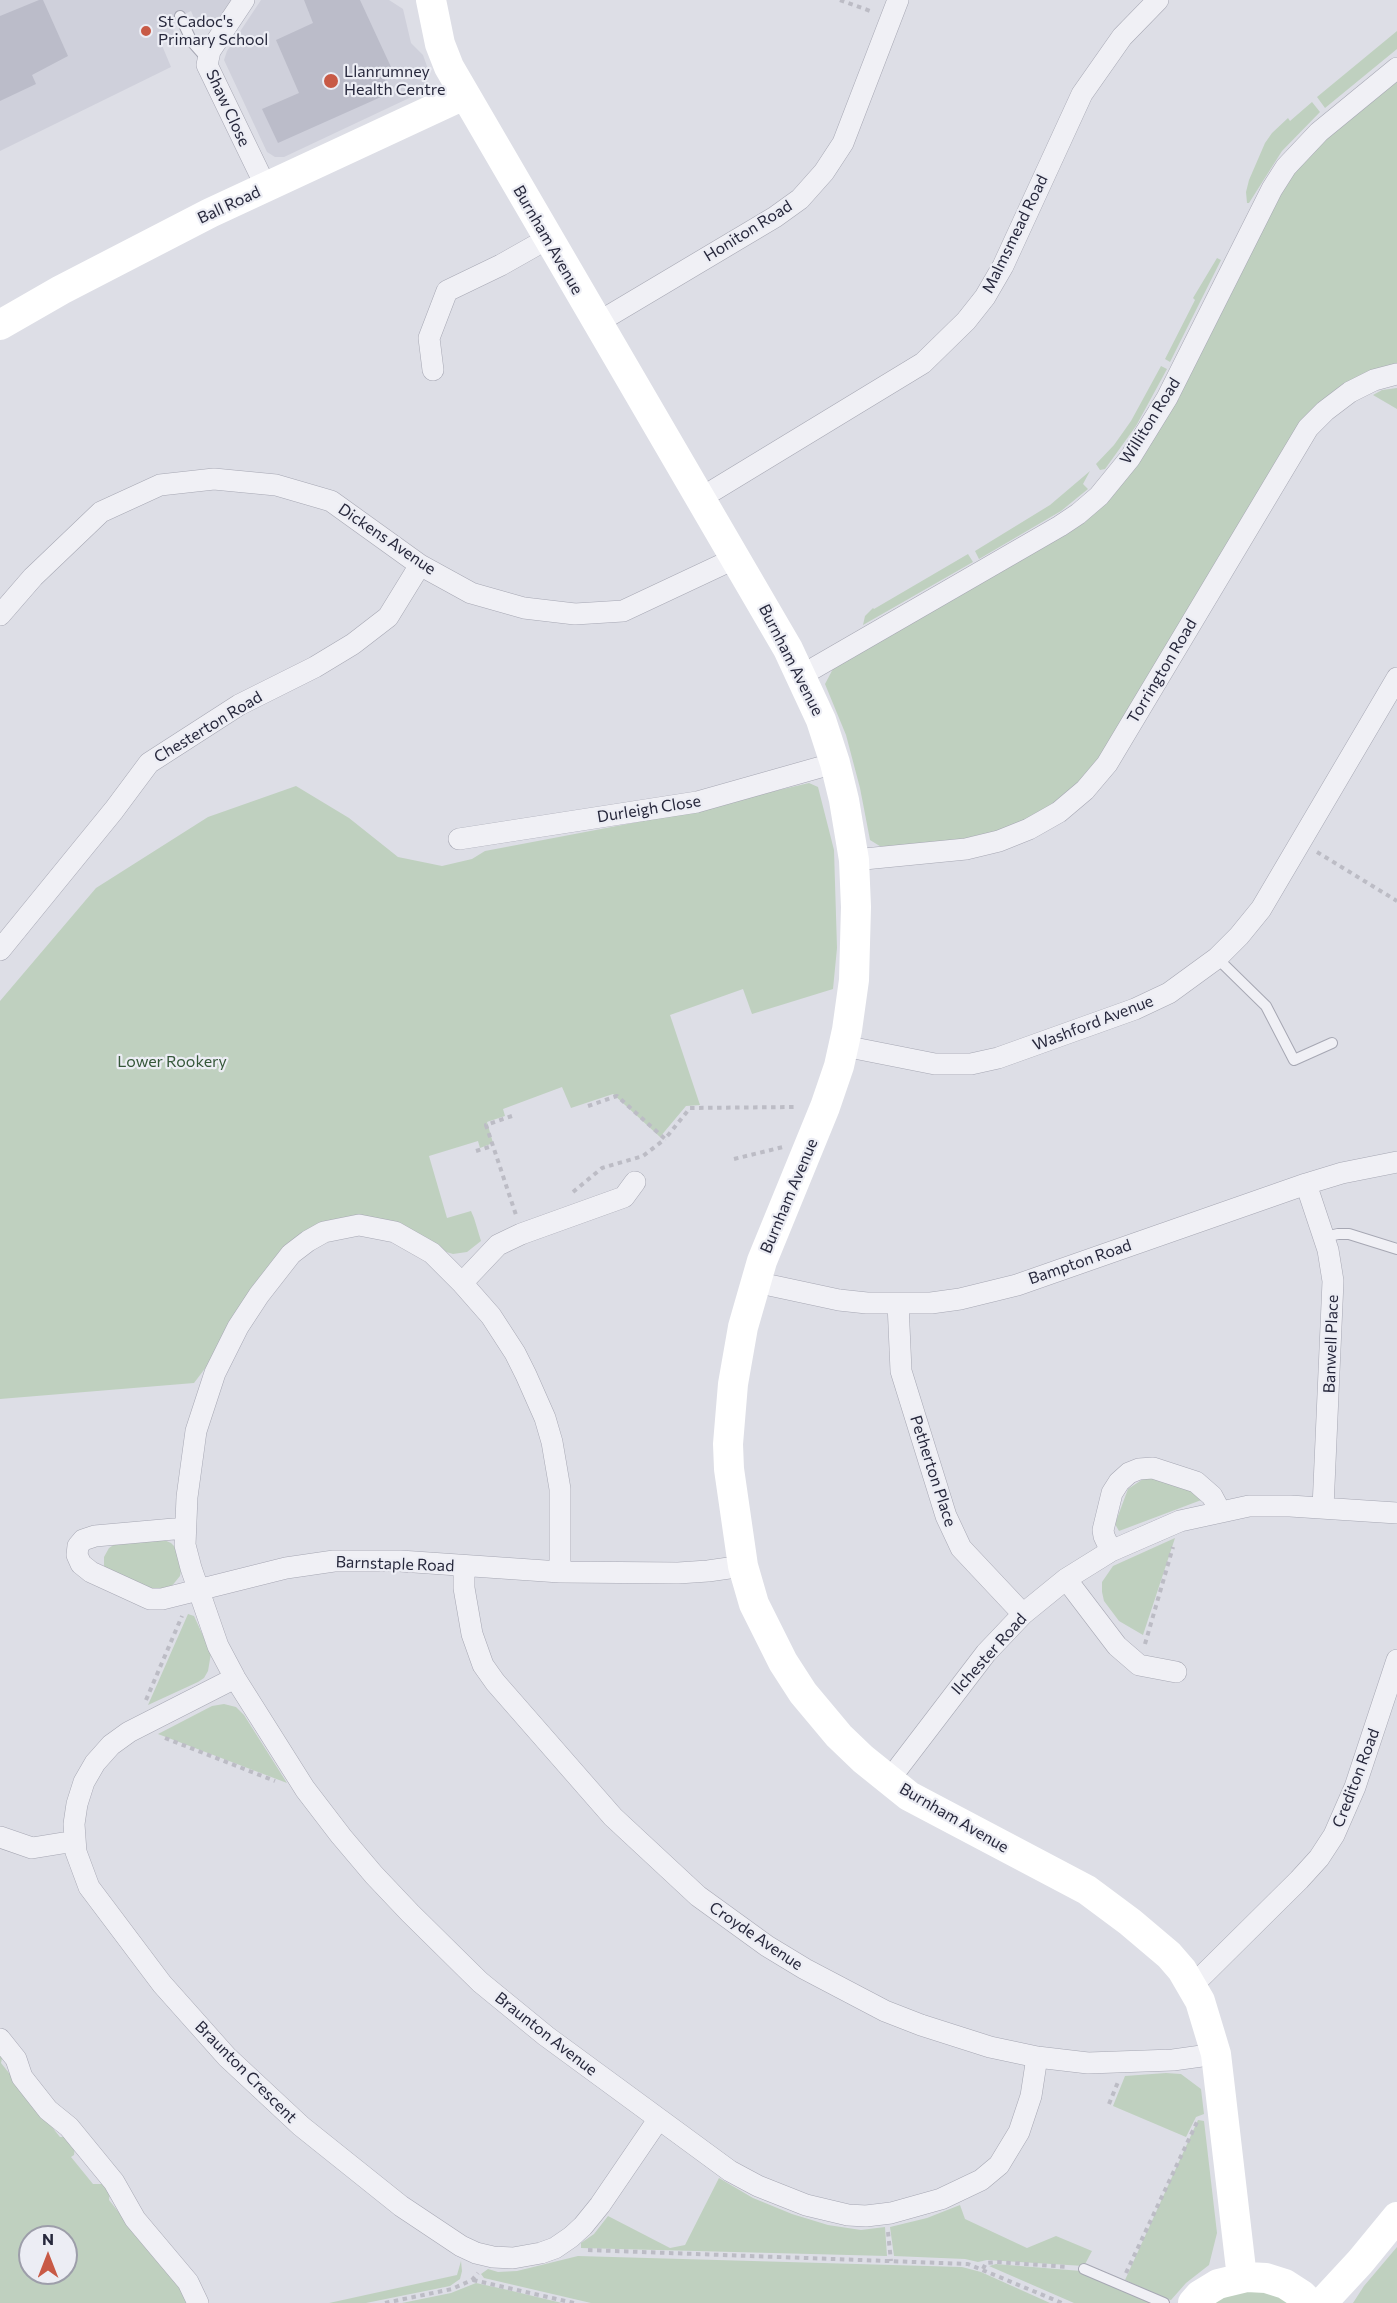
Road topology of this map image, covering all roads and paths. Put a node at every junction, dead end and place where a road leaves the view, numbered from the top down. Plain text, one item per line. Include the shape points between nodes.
1 (244, 0) edge
2 (431, 0) edge
3 (840, 0) edge
4 (1158, 0) edge
5 (895, 9) edge
6 (180, 16) dead end
7 (207, 59) junction
8 (1397, 68) edge
9 (464, 95) junction
10 (266, 187) junction
11 (547, 239) junction
12 (597, 323) junction
13 (0, 325) edge
14 (433, 370) dead end
15 (1397, 374) edge
16 (701, 498) junction
17 (736, 558) junction
18 (420, 565) junction
19 (0, 615) edge
20 (802, 675) junction
21 (1397, 678) edge
22 (835, 763) junction
23 (459, 839) dead end
24 (1301, 842) junction
25 (854, 860) junction
26 (1397, 901) edge
27 (0, 950) edge
28 (1217, 958) junction
29 (1332, 1043) dead end
30 (844, 1046) junction
31 (588, 1106) dead end
32 (825, 1107) junction
33 (512, 1116) dead end
34 (665, 1138) junction
35 (812, 1140) junction
36 (492, 1146) junction
37 (476, 1151) dead end
38 (734, 1159) dead end
39 (1397, 1162) edge
40 (635, 1182) dead end
41 (1306, 1184) junction
42 (568, 1196) dead end
43 (521, 1234) junction
44 (1324, 1237) junction
45 (1397, 1249) edge
46 (755, 1282) junction
47 (462, 1283) junction
48 (898, 1303) junction
49 (1323, 1508) junction
50 (1220, 1511) junction
51 (1397, 1513) edge
52 (1180, 1521) junction
53 (185, 1528) junction
54 (1112, 1551) junction
55 (464, 1566) junction
56 (743, 1566) junction
57 (560, 1572) junction
58 (1066, 1579) junction
59 (198, 1589) junction
60 (1023, 1614) junction
61 (1397, 1660) edge
62 (1139, 1665) junction
63 (1176, 1672) dead end
64 (235, 1678) junction
65 (889, 1780) junction
66 (0, 1837) edge
67 (75, 1841) junction
68 (1192, 1986) junction
69 (0, 2039) edge
70 (1216, 2054) junction
71 (1037, 2057) junction
72 (1223, 2113) junction
73 (658, 2120) junction
74 (885, 2214) junction
75 (1397, 2217) edge
76 (555, 2248) junction
77 (493, 2257) junction
78 (891, 2261) junction
79 (983, 2268) junction
80 (1084, 2268) joint
81 (1242, 2278) junction
82 (472, 2280) junction
83 (1120, 2284) junction
84 (198, 2303) edge
85 (385, 2303) edge
86 (574, 2303) edge
87 (1062, 2303) edge
88 (1164, 2303) edge
89 (1193, 2303) edge
90 (1310, 2303) edge
91 (1322, 2303) edge

1 - 7 street, Shaw Close
2 - 9 street, Burnham Avenue via 440,44
3 - 5 path
4 - 16 street, Malmsmead Road via 1122,37 1082,94 1003,266 966,321 923,363
5 - 12 street, Honiton Road via 843,143 800,199
6 - 7 lane via 192,42
7 - 10 street, Shaw Close
8 - 20 street, Williton Road via 1319,132 1286,167 1167,399 1130,458 1099,496 1060,526
9 - 10 street, Ball Road
9 - 11 street, Burnham Avenue
10 - 13 street, Ball Road via 125,256
11 - 12 street, Burnham Avenue
11 - 14 street via 447,291 429,338
12 - 16 street, Burnham Avenue
15 - 25 street, Torrington Road via 1350,392 1308,428 1107,764 1085,790 1059,812 999,841 966,849
16 - 17 street, Burnham Avenue
17 - 18 street, Dickens Avenue via 623,611 575,614 524,608 471,593
17 - 20 street, Burnham Avenue
18 - 19 street, Dickens Avenue via 331,501 276,485 214,479 160,485 100,512
18 - 27 street, Chesterton Road via 388,617 354,644 239,705 148,763
20 - 22 street, Burnham Avenue
21 - 24 street, Washford Avenue
22 - 23 street, Durleigh Close via 697,802
22 - 25 street, Burnham Avenue
24 - 26 path
24 - 28 street, Washford Avenue via 1261,909
25 - 30 street, Burnham Avenue via 855,956
28 - 29 lane via 1266,1006 1294,1060
28 - 30 street, Washford Avenue via 1169,993 1135,1009 998,1058 971,1064 935,1064
30 - 32 street, Burnham Avenue
31 - 34 path via 617,1096
32 - 34 path via 690,1108
32 - 35 street, Burnham Avenue
33 - 36 path via 486,1125
34 - 42 path via 643,1156 602,1168
35 - 38 path
35 - 46 street, Burnham Avenue
36 - 37 path
36 - 43 path
39 - 41 street, Bampton Road
40 - 43 street via 624,1197
41 - 44 street, Banwell Place
41 - 48 street, Bampton Road via 1017,1285 960,1299
43 - 47 street via 498,1245
44 - 45 lane via 1349,1234
44 - 49 street, Banwell Place via 1333,1291
46 - 48 street, Bampton Road via 839,1300
46 - 56 street, Burnham Avenue via 737,1357 729,1436 729,1468
47 - 53 street, Braunton Avenue via 423,1248 379,1227 359,1225 324,1232 291,1254 238,1327 215,1373 196,1431
47 - 57 street, Braunton Avenue via 515,1353 545,1418 560,1489
48 - 60 street, Petherton Place via 901,1371 946,1516 961,1548
49 - 50 street, Ilchester Road via 1249,1506
49 - 51 street, Ilchester Road
50 - 52 street, Ilchester Road
50 - 54 street via 1212,1496 1196,1482 1153,1468 1139,1468 1119,1482 1112,1493 1103,1530
52 - 54 street, Ilchester Road
52 - 62 path
53 - 59 street, Braunton Avenue via 185,1545
53 - 59 street, Barnstaple Road via 95,1536 83,1540 77,1555 91,1572 150,1599
54 - 58 street, Ilchester Road
55 - 57 street, Barnstaple Road
55 - 59 street, Barnstaple Road via 334,1561
55 - 71 street, Croyde Avenue via 472,1634 483,1665 495,1682 613,1817 698,1896 766,1946 885,2011 957,2037
56 - 57 street, Barnstaple Road via 678,1573
56 - 65 street, Burnham Avenue via 754,1604 772,1643 800,1688 840,1736
58 - 60 street, Ilchester Road
58 - 62 street via 1117,1646
59 - 64 street, Braunton Avenue via 218,1646
60 - 65 street, Ilchester Road via 986,1653
61 - 68 street, Crediton Road via 1355,1787 1334,1835 1299,1880
62 - 63 street
64 - 67 street, Braunton Crescent via 111,1745 94,1763 84,1782 77,1804
64 - 73 street, Braunton Avenue via 320,1810 410,1913 480,1982
65 - 68 street, Burnham Avenue via 932,1809 1087,1890 1169,1955
66 - 67 street via 32,1848
67 - 77 street, Braunton Crescent via 81,1868 101,1906 162,1984 242,2072 301,2126 401,2206 461,2246
68 - 70 street, Burnham Avenue via 1206,2016
69 - 84 street via 16,2059 22,2077 48,2110 69,2127 114,2182 135,2219 188,2282
70 - 71 street, Croyde Avenue via 1127,2063
70 - 72 street, Burnham Avenue
71 - 74 street, Braunton Avenue via 1027,2113 999,2165 960,2191
72 - 81 street, Burnham Avenue
72 - 83 path via 1199,2118
73 - 74 street, Braunton Avenue via 730,2171 783,2197 830,2212
73 - 76 street, Braunton Crescent via 600,2205 583,2226
74 - 78 path
75 - 91 street
76 - 77 street, Braunton Crescent via 530,2256
76 - 78 path
77 - 82 path
78 - 79 path
79 - 80 path via 986,2263 997,2262
79 - 87 path
80 - 83 lane
81 - 89 street via 1218,2284
81 - 90 street via 1266,2278 1285,2284
82 - 85 path via 452,2289
82 - 86 path
83 - 88 lane

